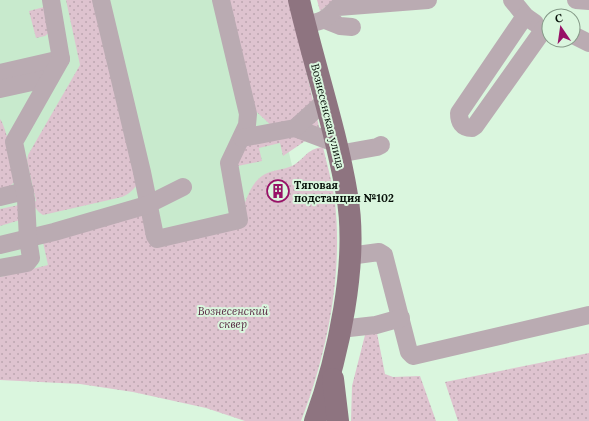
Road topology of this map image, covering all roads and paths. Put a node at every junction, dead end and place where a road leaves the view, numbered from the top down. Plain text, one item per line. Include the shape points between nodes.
1 (51, 0) edge
2 (101, 0) edge
3 (221, 0) edge
4 (299, 0) edge
5 (428, 0) edge
6 (512, 0) edge
7 (576, 0) edge
8 (589, 1) edge
9 (525, 16) junction
10 (315, 22) junction
11 (541, 26) edge
12 (352, 27) dead end
13 (541, 36) edge
14 (61, 58) junction
15 (0, 73) edge
16 (50, 78) junction
17 (0, 89) edge
18 (324, 102) junction
19 (295, 128) junction
20 (242, 138) junction
21 (381, 144) dead end
22 (336, 148) junction
23 (183, 187) dead end
24 (25, 191) junction
25 (0, 197) edge
26 (148, 205) junction
27 (28, 238) junction
28 (0, 245) edge
29 (349, 256) junction
30 (0, 268) edge
31 (589, 314) edge
32 (401, 318) junction
33 (340, 329) junction
34 (331, 367) junction
35 (314, 421) edge
36 (338, 421) edge

1 - 14 lane
2 - 26 lane
3 - 20 lane via 248,114
4 - 10 main road, Вознесенская улица
5 - 10 lane via 338,7
6 - 9 lane
7 - 8 lane
9 - 11 lane
9 - 13 lane via 459,113 462,126 475,126
10 - 12 lane
10 - 18 main road, Вознесенская улица
14 - 15 lane
14 - 16 lane
16 - 17 lane
16 - 24 lane via 14,140
18 - 19 lane
18 - 22 main road, Вознесенская улица
19 - 20 lane
19 - 22 lane
20 - 26 lane via 228,168 239,220 157,239
21 - 22 lane via 377,147
22 - 29 main road, Вознесенская улица via 347,195 350,223
23 - 26 lane
24 - 25 lane
24 - 27 lane
26 - 27 lane
27 - 28 lane
27 - 30 lane via 30,260 27,263
29 - 32 lane via 379,252 384,254
29 - 33 main road, Вознесенская улица
31 - 32 lane via 416,356 411,356 409,352
32 - 33 lane via 376,325
33 - 34 main road, Вознесенская улица
34 - 35 main road, Вознесенская улица
34 - 36 main road

